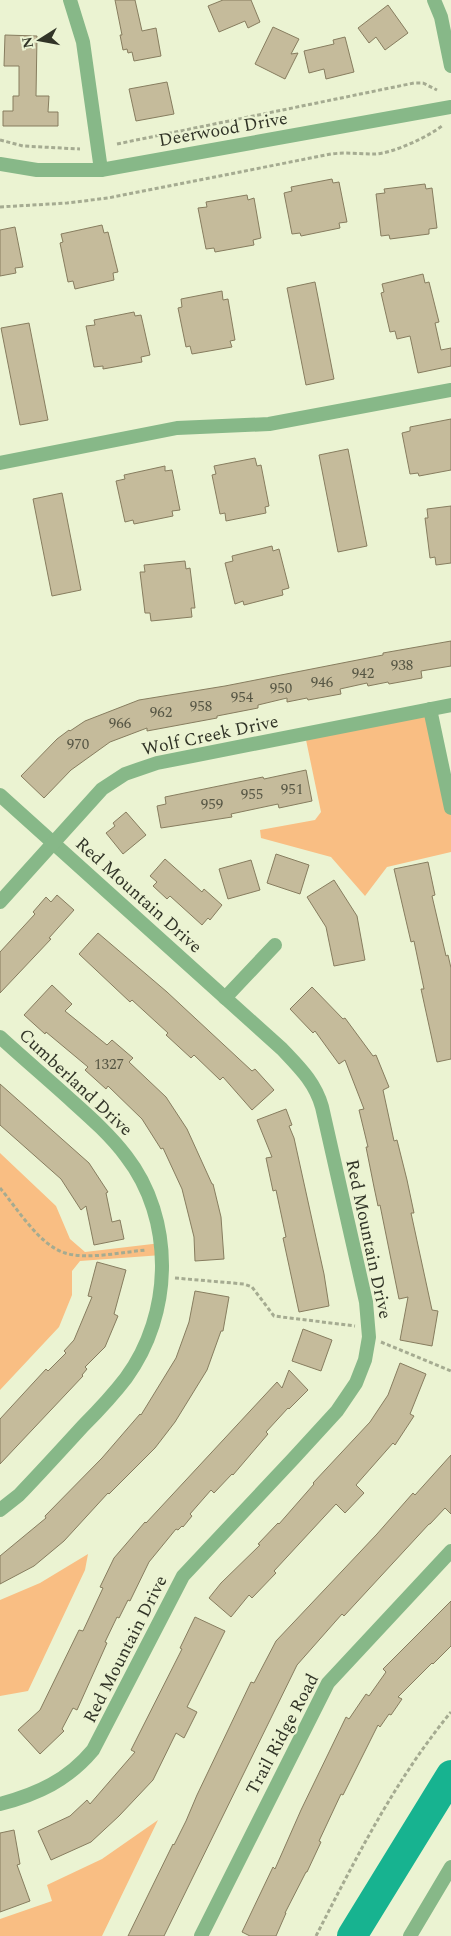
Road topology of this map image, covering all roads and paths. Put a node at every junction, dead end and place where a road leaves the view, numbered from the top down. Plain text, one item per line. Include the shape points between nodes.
1 (70, 0) edge
2 (434, 0) edge
3 (451, 66) edge
4 (437, 90) dead end
5 (451, 107) edge
6 (443, 125) dead end
7 (0, 140) edge
8 (118, 144) dead end
9 (80, 149) dead end
10 (0, 164) edge
11 (101, 170) junction
12 (0, 207) edge
13 (451, 390) edge
14 (0, 463) edge
15 (451, 705) edge
16 (430, 709) junction
17 (0, 795) edge
18 (451, 808) edge
19 (54, 842) junction
20 (0, 902) edge
21 (275, 944) dead end
22 (225, 998) junction
23 (0, 1037) edge
24 (0, 1188) edge
25 (162, 1249) junction
26 (162, 1276) junction
27 (369, 1332) junction
28 (451, 1371) edge
29 (0, 1510) edge
30 (451, 1551) edge
31 (451, 1712) edge
32 (0, 1804) edge
33 (451, 1867) edge
34 (201, 1936) edge
35 (316, 1936) edge
36 (410, 1936) edge

1 - 11 street via 83,42
2 - 3 street via 441,17
4 - 8 path via 423,83 414,83
5 - 11 street, Deerwood Drive
6 - 12 path via 435,132 376,154 347,152 108,198
7 - 9 path via 23,146
10 - 11 street, Deerwood Drive via 37,170
13 - 14 street via 268,424 177,428
15 - 16 street, Wolf Creek Drive
16 - 18 street
16 - 19 street, Wolf Creek Drive via 138,769 102,789
17 - 19 street, Red Mountain Drive
19 - 20 street, Wolf Creek Drive
19 - 22 street, Red Mountain Drive
21 - 22 street
22 - 27 street, Red Mountain Drive via 282,1049 315,1088 366,1302
23 - 25 street, Cumberland Drive via 106,1132 127,1157 152,1202
24 - 25 path via 36,1232 66,1253 84,1255
25 - 26 street, Cumberland Drive
26 - 27 path via 244,1284 252,1287 274,1316
26 - 29 street, Cumberland Drive via 150,1333 126,1378 19,1495
27 - 28 path
27 - 32 street, Red Mountain Drive via 361,1372 346,1398 183,1576 93,1750 77,1767 49,1787
30 - 34 street, Trail Ridge Road via 328,1683
31 - 35 path via 388,1801
33 - 36 street

